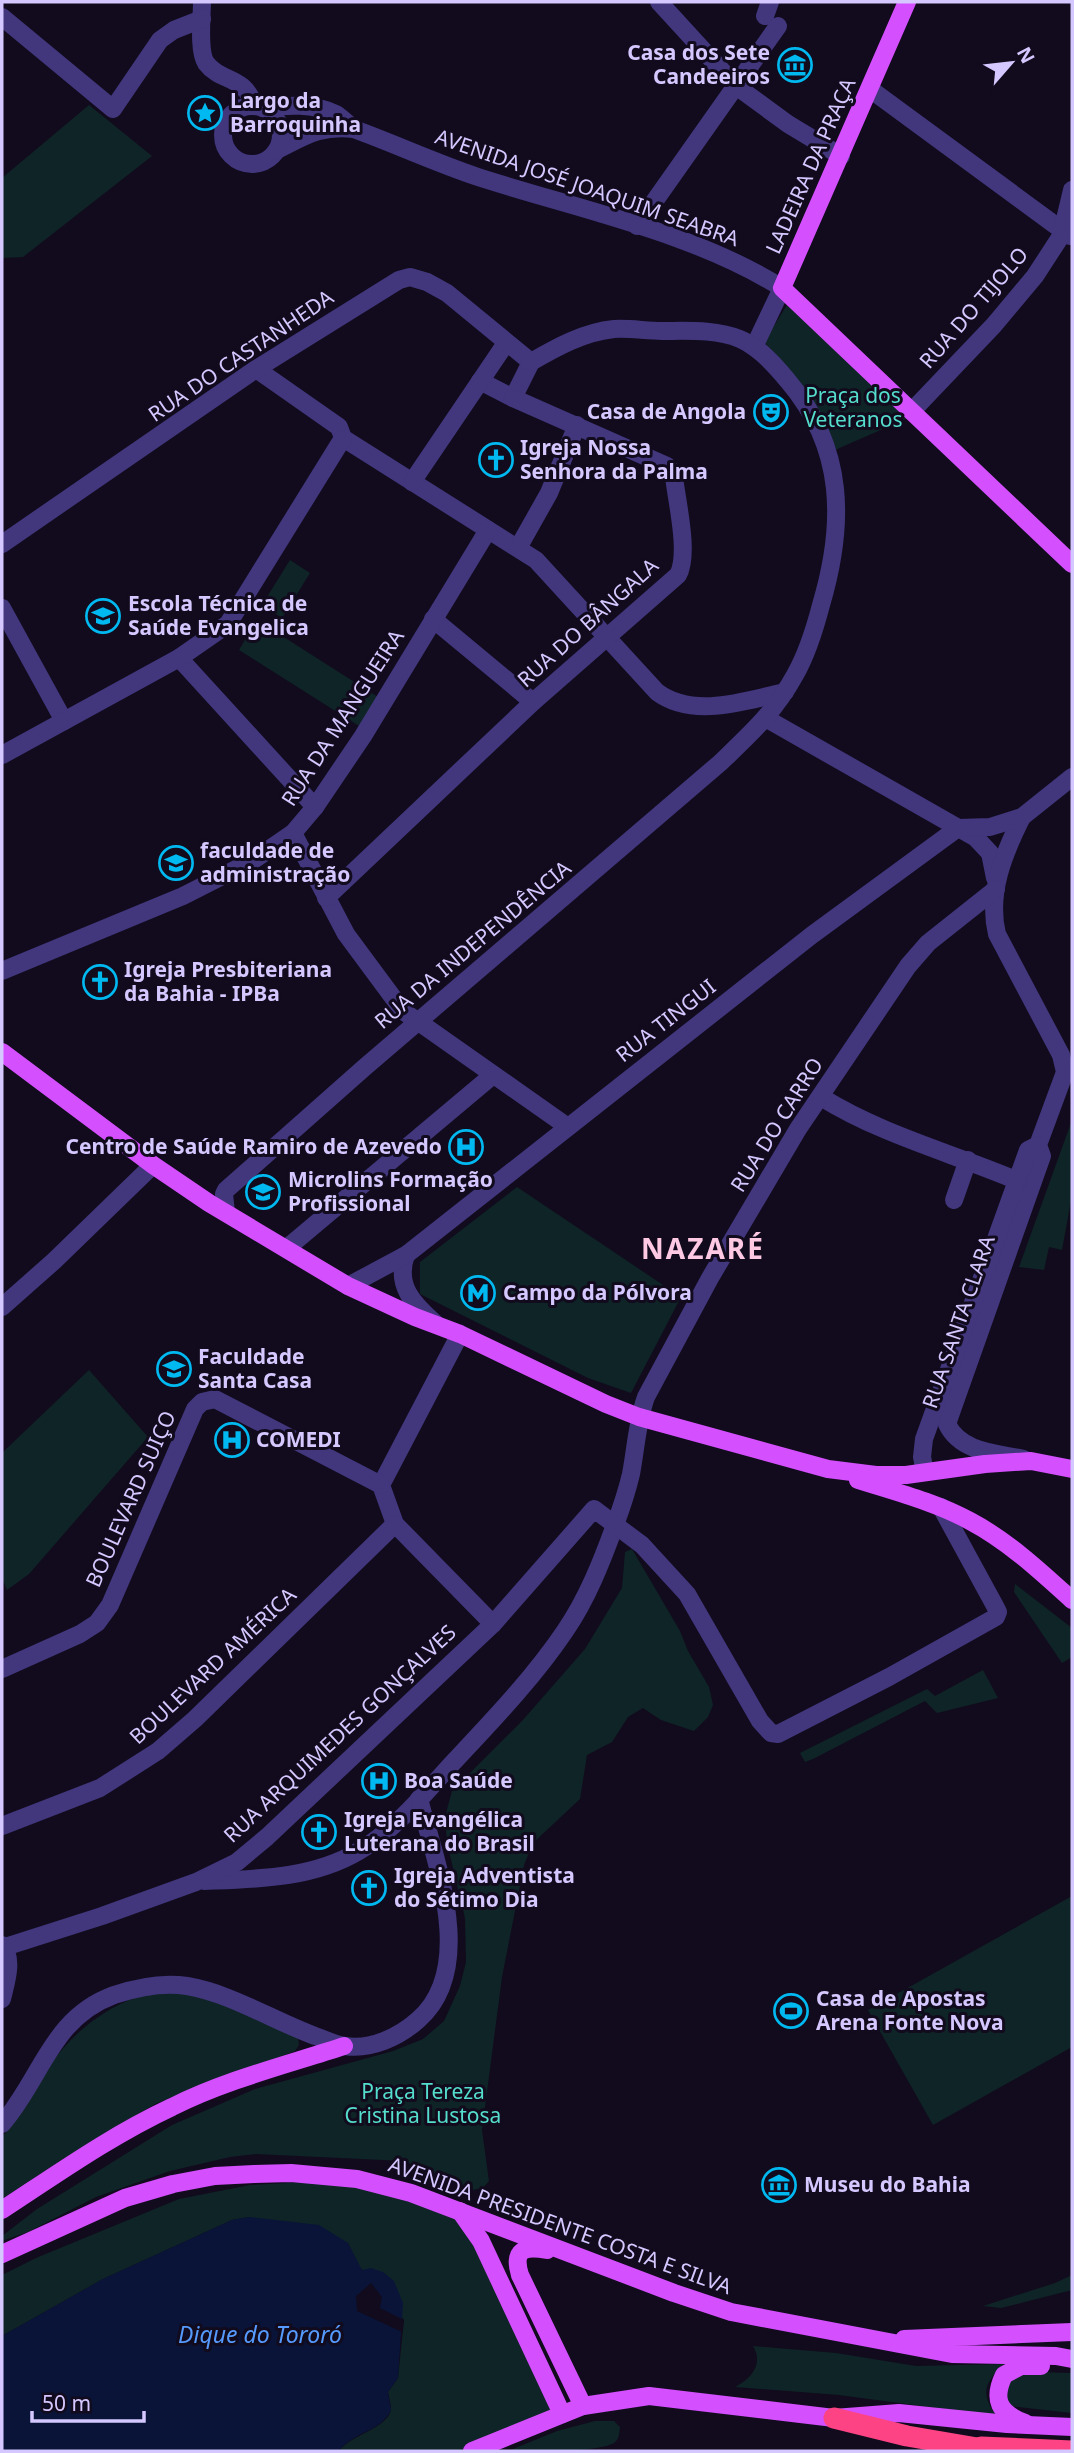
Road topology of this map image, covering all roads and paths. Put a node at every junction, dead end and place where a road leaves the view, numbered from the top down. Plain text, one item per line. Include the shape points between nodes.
1 (659, 2) edge
2 (907, 2) edge
3 (202, 10) edge
4 (771, 15) edge
5 (2, 17) edge
6 (736, 86) junction
7 (870, 89) junction
8 (259, 107) junction
9 (354, 129) junction
10 (276, 150) junction
11 (841, 156) junction
12 (1072, 190) edge
13 (637, 226) junction
14 (1068, 234) edge
15 (782, 288) junction
16 (506, 343) junction
17 (754, 347) junction
18 (531, 362) junction
19 (256, 369) junction
20 (480, 381) junction
21 (513, 398) junction
22 (913, 410) junction
23 (577, 425) junction
24 (343, 439) junction
25 (412, 482) junction
26 (488, 530) junction
27 (2, 544) edge
28 (518, 548) junction
29 (1072, 564) edge
30 (2, 608) edge
31 (433, 619) junction
32 (607, 637) junction
33 (179, 658) junction
34 (785, 692) junction
35 (533, 702) junction
36 (767, 719) junction
37 (64, 721) junction
38 (2, 755) edge
39 (1072, 776) edge
40 (315, 807) junction
41 (1022, 817) junction
42 (958, 828) junction
43 (292, 833) junction
44 (996, 889) junction
45 (326, 898) junction
46 (958, 919) junction
47 (997, 934) junction
48 (2, 971) edge
49 (418, 1023) junction
50 (2, 1052) edge
51 (1067, 1059) edge
52 (493, 1075) junction
53 (1067, 1076) edge
54 (821, 1097) junction
55 (568, 1128) junction
56 (1038, 1145) junction
57 (968, 1160) junction
58 (153, 1165) junction
59 (1018, 1181) junction
60 (954, 1200) dead end
61 (226, 1212) junction
62 (287, 1248) junction
63 (406, 1255) junction
64 (348, 1286) junction
65 (2, 1307) edge
66 (435, 1323) junction
67 (460, 1334) junction
68 (639, 1417) junction
69 (1031, 1461) junction
70 (828, 1469) junction
71 (1072, 1469) edge
72 (925, 1472) junction
73 (381, 1485) junction
74 (941, 1507) junction
75 (395, 1524) junction
76 (616, 1524) junction
77 (1072, 1600) edge
78 (492, 1624) junction
79 (2, 1669) edge
80 (419, 1800) junction
81 (2, 1826) edge
82 (196, 1882) junction
83 (3, 1946) edge
84 (2, 1999) edge
85 (344, 2046) junction
86 (2, 2124) edge
87 (2, 2210) edge
88 (460, 2211) junction
89 (2, 2254) edge
90 (578, 2257) junction
91 (1072, 2332) edge
92 (886, 2341) junction
93 (1072, 2359) edge
94 (1072, 2367) edge
95 (583, 2406) junction
96 (562, 2414) junction
97 (835, 2418) junction
98 (1032, 2426) junction
99 (1072, 2427) edge
100 (965, 2446) junction
101 (472, 2451) edge
102 (995, 2451) edge
103 (1072, 2451) edge

1 - 6 street
2 - 7 main road, LADEIRA DA PRAÇA
3 - 5 street via 160,40 113,109
3 - 8 street via 206,62 247,89
4 - 6 street
6 - 11 street
6 - 13 street
7 - 11 main road, LADEIRA DA PRAÇA
7 - 14 street
8 - 9 street, AVENIDA JOSÉ JOAQUIM SEABRA via 306,106 335,114
8 - 10 street via 270,112 280,126
8 - 10 street via 237,110 230,116 224,131 226,146 234,157 250,164 265,161
9 - 10 street, AVENIDA JOSÉ JOAQUIM SEABRA via 322,129
9 - 13 street, AVENIDA JOSÉ JOAQUIM SEABRA via 476,176
11 - 15 main road, LADEIRA DA PRAÇA
12 - 14 street, RUA DO TIJOLO
13 - 15 street, AVENIDA JOSÉ JOAQUIM SEABRA via 744,266
14 - 22 street, RUA DO TIJOLO via 994,325
15 - 17 street, LADEIRA DA PRAÇA
15 - 22 main road, AVENIDA JOSÉ JOAQUIM SEABRA
16 - 18 street
16 - 19 street, RUA DO CASTANHEDA via 447,293 410,277
16 - 20 street
17 - 18 street via 739,339 692,330 616,329 565,343
17 - 34 street, RUA DA INDEPENDÊNCIA via 778,369 814,417 834,473 837,506 831,574 797,672
18 - 21 street
19 - 24 street via 339,427
19 - 27 street, RUA DO CASTANHEDA
20 - 21 street, RUA DO BÂNGALA
20 - 25 street
21 - 23 street, RUA DO BÂNGALA
22 - 29 main road, AVENIDA JOSÉ JOAQUIM SEABRA
23 - 28 street via 549,494
23 - 32 street, RUA DO BÂNGALA via 659,461 674,475 681,569
24 - 25 street
24 - 33 street via 228,624
25 - 26 street
26 - 28 street
26 - 31 street, RUA DA MANGUEIRA
28 - 32 street via 550,573
30 - 37 street
31 - 35 street
31 - 40 street, RUA DA MANGUEIRA
32 - 34 street via 667,700 717,706
32 - 35 street, RUA DO BÂNGALA
33 - 37 street
33 - 40 street
34 - 36 street, RUA DA INDEPENDÊNCIA
35 - 45 street, RUA DO BÂNGALA
36 - 42 street
36 - 49 street, RUA DA INDEPENDÊNCIA
37 - 38 street
39 - 41 street
40 - 43 street, RUA DA MANGUEIRA
41 - 42 street via 990,827
41 - 44 street via 1002,862
42 - 44 street via 990,853
42 - 55 street, RUA TINGUI via 812,935
43 - 45 street
43 - 48 street, RUA DA MANGUEIRA via 252,861 183,896
44 - 46 street, RUA DO CARRO
44 - 47 street via 993,912
45 - 49 street via 362,958
46 - 47 street via 977,920
46 - 54 street, RUA DO CARRO via 908,966
47 - 51 street
49 - 52 street
49 - 61 street, RUA DA INDEPENDÊNCIA via 226,1190
50 - 58 main road
51 - 53 street, RUA SANTA CLARA
52 - 55 street
52 - 62 street
53 - 56 street, RUA SANTA CLARA
54 - 57 street via 870,1125
54 - 68 street, RUA DO CARRO via 710,1278
55 - 63 street, RUA TINGUI
56 - 59 street, RUA SANTA CLARA via 1028,1150
56 - 69 street, RUA SANTA CLARA via 1042,1156 947,1424 959,1441 973,1448
57 - 59 street
57 - 60 street
58 - 61 main road
58 - 65 street
59 - 72 street, RUA SANTA CLARA via 923,1439
61 - 62 main road
62 - 64 main road
63 - 64 street, RUA TINGUI
63 - 66 street via 402,1267 405,1289
64 - 66 main road
66 - 67 main road
67 - 68 main road
67 - 73 street
68 - 70 main road
68 - 76 street, RUA DO CARRO via 630,1478
69 - 71 main road
69 - 72 main road
70 - 72 main road via 876,1475
70 - 74 main road
72 - 74 main road
73 - 75 street
73 - 79 street, BOULEVARD SUIÇO via 215,1399 202,1402 110,1605 97,1623
74 - 76 street via 995,1606 996,1617 778,1734 760,1721 687,1594 657,1559
74 - 77 main road via 997,1538
75 - 78 street
75 - 81 street, BOULEVARD AMÉRICA via 158,1751 100,1788
76 - 78 street, RUA ARQUIMEDES GONÇALVES via 594,1508
76 - 80 street, RUA DO CARRO via 566,1629 492,1721
78 - 82 street, RUA ARQUIMEDES GONÇALVES via 267,1838 237,1861
80 - 82 street, RUA DO CARRO via 378,1837 340,1860 278,1878
80 - 85 street via 450,1945 440,1994 407,2030 378,2043
82 - 83 street, RUA ARQUIMEDES GONÇALVES
83 - 84 street, RUA ARQUIMEDES GONÇALVES via 8,1971
85 - 86 street via 189,1986 137,1988 87,2008 69,2024 48,2049
85 - 87 main road via 172,2106
88 - 89 main road, AVENIDA PRESIDENTE COSTA E SILVA via 357,2179 291,2173 215,2176 125,2198
88 - 90 main road, AVENIDA PRESIDENTE COSTA E SILVA
88 - 96 main road via 481,2241
90 - 92 main road, AVENIDA PRESIDENTE COSTA E SILVA via 731,2312
90 - 95 main road via 532,2247 517,2256 516,2264
91 - 92 main road
92 - 93 main road, AVENIDA PRESIDENTE COSTA E SILVA via 952,2354
94 - 98 main road via 1021,2366 1004,2375 997,2392 999,2403
95 - 96 main road
95 - 97 main road via 649,2396
96 - 101 main road
97 - 98 main road via 899,2413
97 - 100 highway
98 - 99 main road
100 - 102 highway
100 - 103 highway

